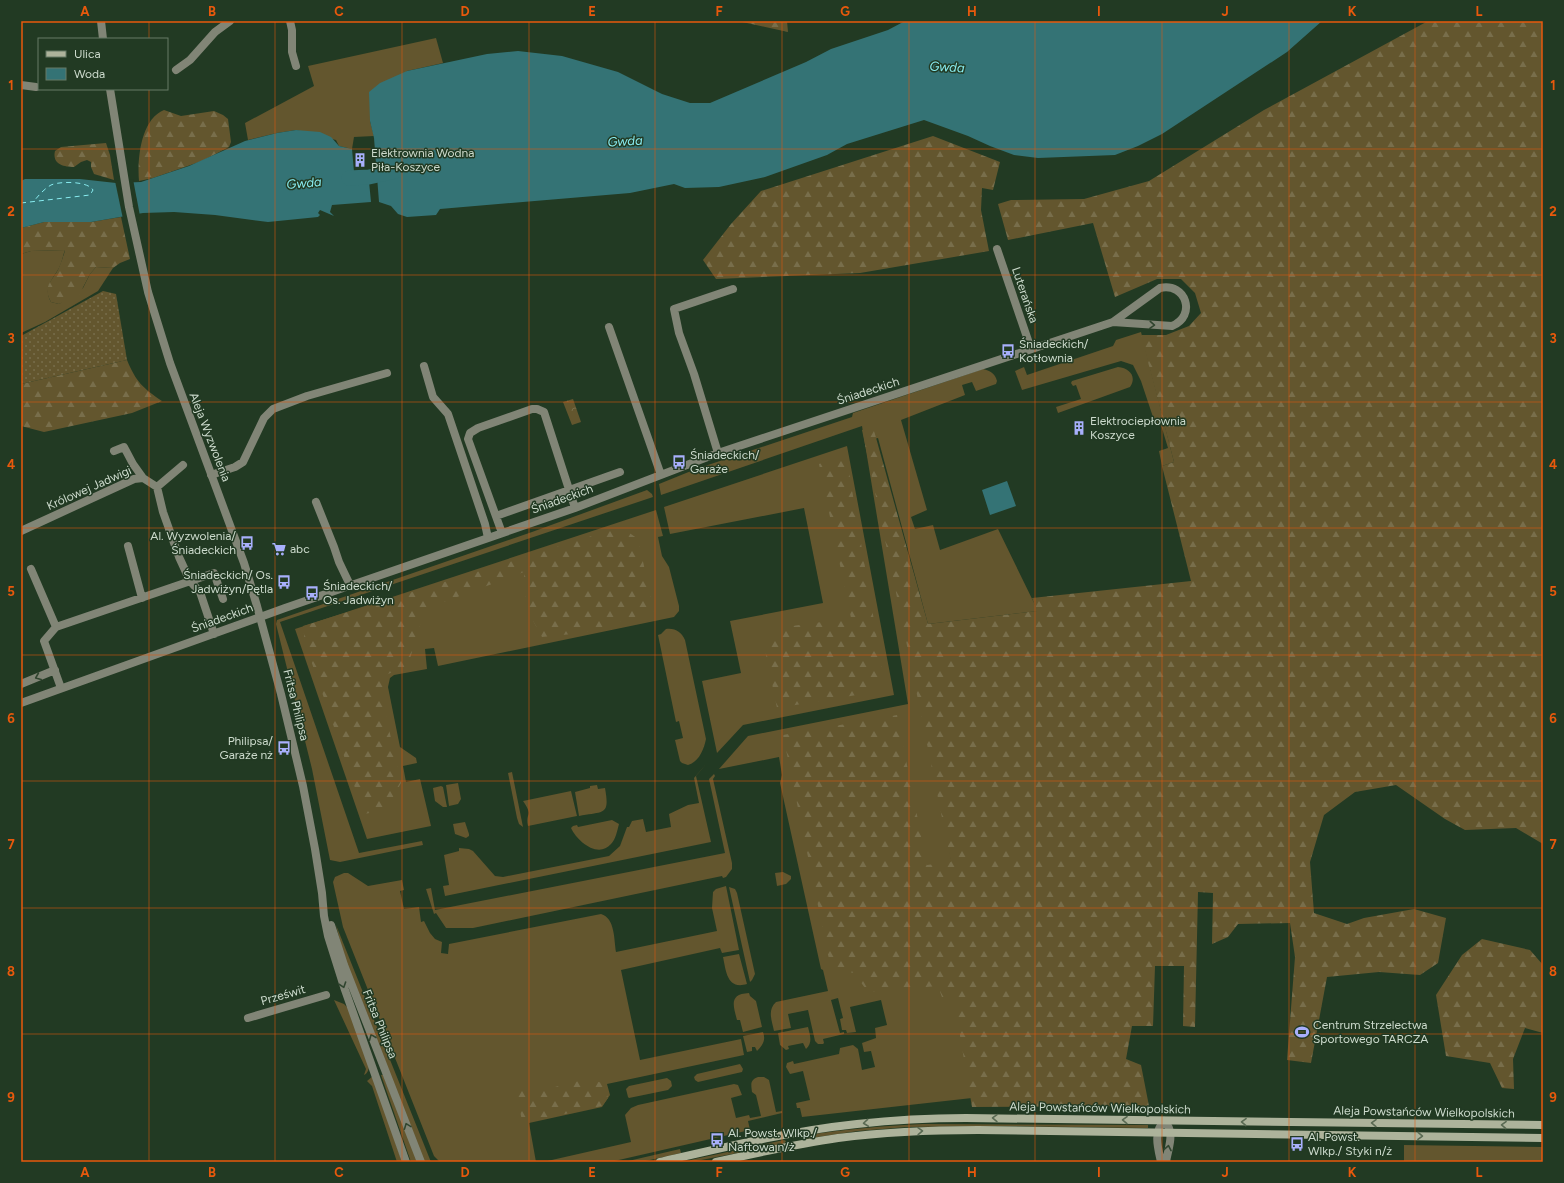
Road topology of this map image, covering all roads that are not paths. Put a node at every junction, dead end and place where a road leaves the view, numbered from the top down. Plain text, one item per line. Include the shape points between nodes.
1 (101, 21) edge
2 (230, 21) edge
3 (290, 21) edge
4 (103, 38) edge
5 (296, 66) dead end
6 (176, 70) dead end
7 (21, 85) edge
8 (36, 87) dead end
9 (110, 90) edge
10 (997, 248) dead end
11 (733, 289) dead end
12 (1113, 322) junction
13 (608, 327) dead end
14 (1031, 349) junction
15 (424, 366) dead end
16 (386, 373) dead end
17 (114, 451) dead end
18 (718, 454) junction
19 (183, 465) dead end
20 (620, 472) dead end
21 (211, 475) junction
22 (660, 475) junction
23 (143, 478) junction
24 (157, 488) junction
25 (569, 490) junction
26 (316, 502) dead end
27 (575, 508) junction
28 (496, 516) junction
29 (21, 531) edge
30 (502, 534) junction
31 (488, 538) junction
32 (128, 546) dead end
33 (31, 569) dead end
34 (190, 580) junction
35 (350, 585) junction
36 (142, 598) junction
37 (223, 599) dead end
38 (260, 617) junction
39 (56, 627) junction
40 (214, 634) junction
41 (55, 670) junction
42 (21, 684) edge
43 (61, 688) junction
44 (21, 703) edge
45 (322, 893) junction
46 (326, 995) dead end
47 (248, 1018) dead end
48 (1164, 1121) junction
49 (1543, 1126) edge
50 (1156, 1133) junction
51 (1171, 1133) junction
52 (1543, 1138) edge
53 (406, 1162) edge
54 (421, 1162) edge
55 (660, 1162) edge
56 (716, 1162) edge
57 (1161, 1162) edge
58 (1166, 1162) edge

1 - 4 street
2 - 6 street via 215,32 190,60
3 - 5 street via 292,52
7 - 8 street
9 - 21 street, Aleja Wyzwolenia via 123,172 142,265 168,356
10 - 14 street, Luterańska
11 - 18 street via 674,309 679,333
12 -> 12 street via 1172,326 1183,317 1185,300 1174,289 1160,288
12 - 14 street, Śniadeckich
13 - 22 street
14 - 18 street, Śniadeckich
15 - 31 street via 433,397 448,414
16 - 21 street via 276,407 264,418 243,462
17 - 23 street via 124,447
18 - 22 street, Śniadeckich
19 - 24 street
20 - 25 street
21 - 38 street, Aleja Wyzwolenia via 244,563
22 - 27 street, Śniadeckich
23 - 24 street, Królowej Jadwigi
23 - 29 street, Królowej Jadwigi via 134,479
24 - 34 street via 179,557
25 - 27 street
25 - 28 street
25 - 28 street via 544,412 532,409 483,426 470,432 468,439
26 - 35 street
27 - 30 street, Śniadeckich
28 - 30 street
30 - 31 street, Śniadeckich
31 - 35 street, Śniadeckich
32 - 36 street
33 - 39 street
34 - 36 street
34 - 37 street via 214,573
34 - 40 street via 200,592
35 - 38 street, Śniadeckich
36 - 39 street
38 - 40 street, Śniadeckich
38 - 45 street, Fritsa Philipsa via 297,761
39 - 41 street via 44,641
40 - 43 street, Śniadeckich
41 -> 42 street
41 - 43 street
43 - 44 street, Śniadeckich
45 -> 53 street, Fritsa Philipsa via 325,926 334,958
54 -> 45 street, Fritsa Philipsa via 338,948
46 - 47 street, Prześwit
49 -> 48 main road, Aleja Powstańców Wielkopolskich
48 - 50 street
48 - 51 street via 1170,1127
48 -> 55 main road, Aleja Powstańców Wielkopolskich via 966,1118 884,1121 806,1131
50 - 51 main road, Aleja Powstańców Wielkopolskich
56 -> 50 main road, Aleja Powstańców Wielkopolskich via 817,1142 902,1132 978,1130
50 - 57 street
51 -> 52 main road, Aleja Powstańców Wielkopolskich
58 -> 51 street

